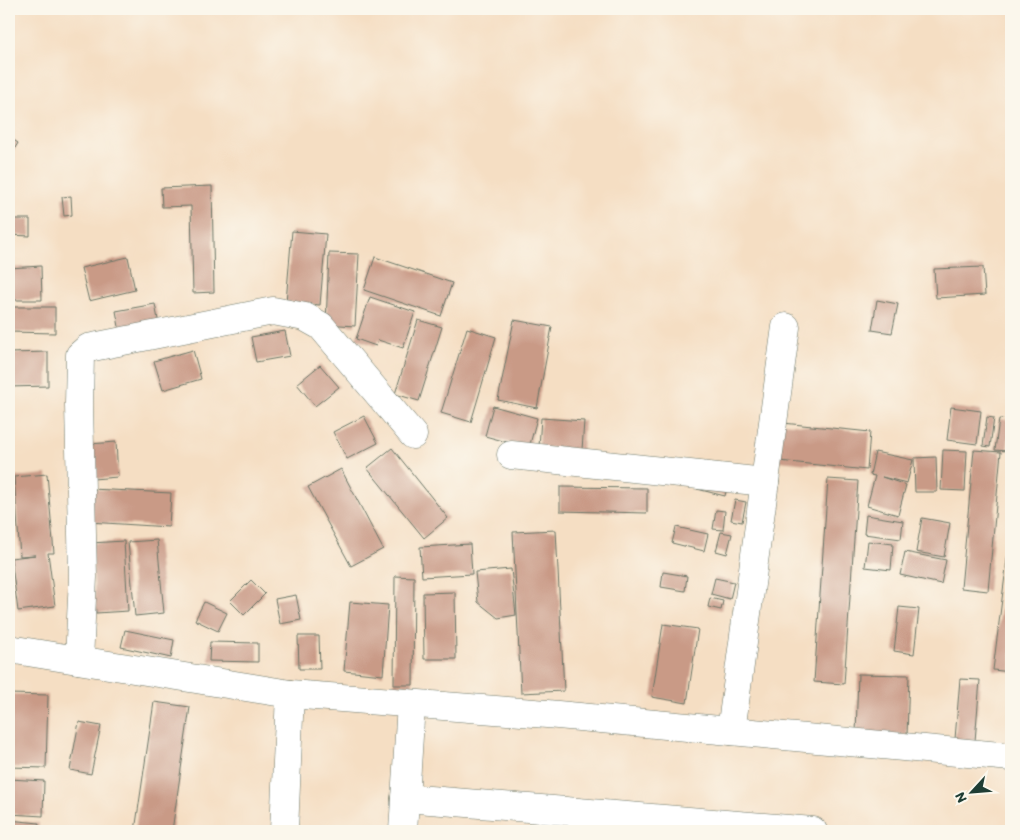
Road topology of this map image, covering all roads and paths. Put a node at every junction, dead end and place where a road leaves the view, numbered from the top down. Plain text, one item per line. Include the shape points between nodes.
1 (786, 327) dead end
2 (413, 435) dead end
3 (510, 454) dead end
4 (765, 482) junction
5 (9, 649) edge
6 (79, 660) junction
7 (290, 694) junction
8 (411, 704) junction
9 (732, 731) junction
10 (1011, 757) edge
11 (405, 798) junction
12 (281, 830) edge
13 (404, 831) edge
14 (813, 831) edge

1 - 4 street
2 - 6 street via 321,326 305,317 272,311 88,348 80,355 84,577
3 - 4 street
4 - 9 street
5 - 6 street
6 - 7 street
7 - 8 street
7 - 12 street
8 - 9 street
8 - 11 street
9 - 10 street
11 - 13 street
11 - 14 street

